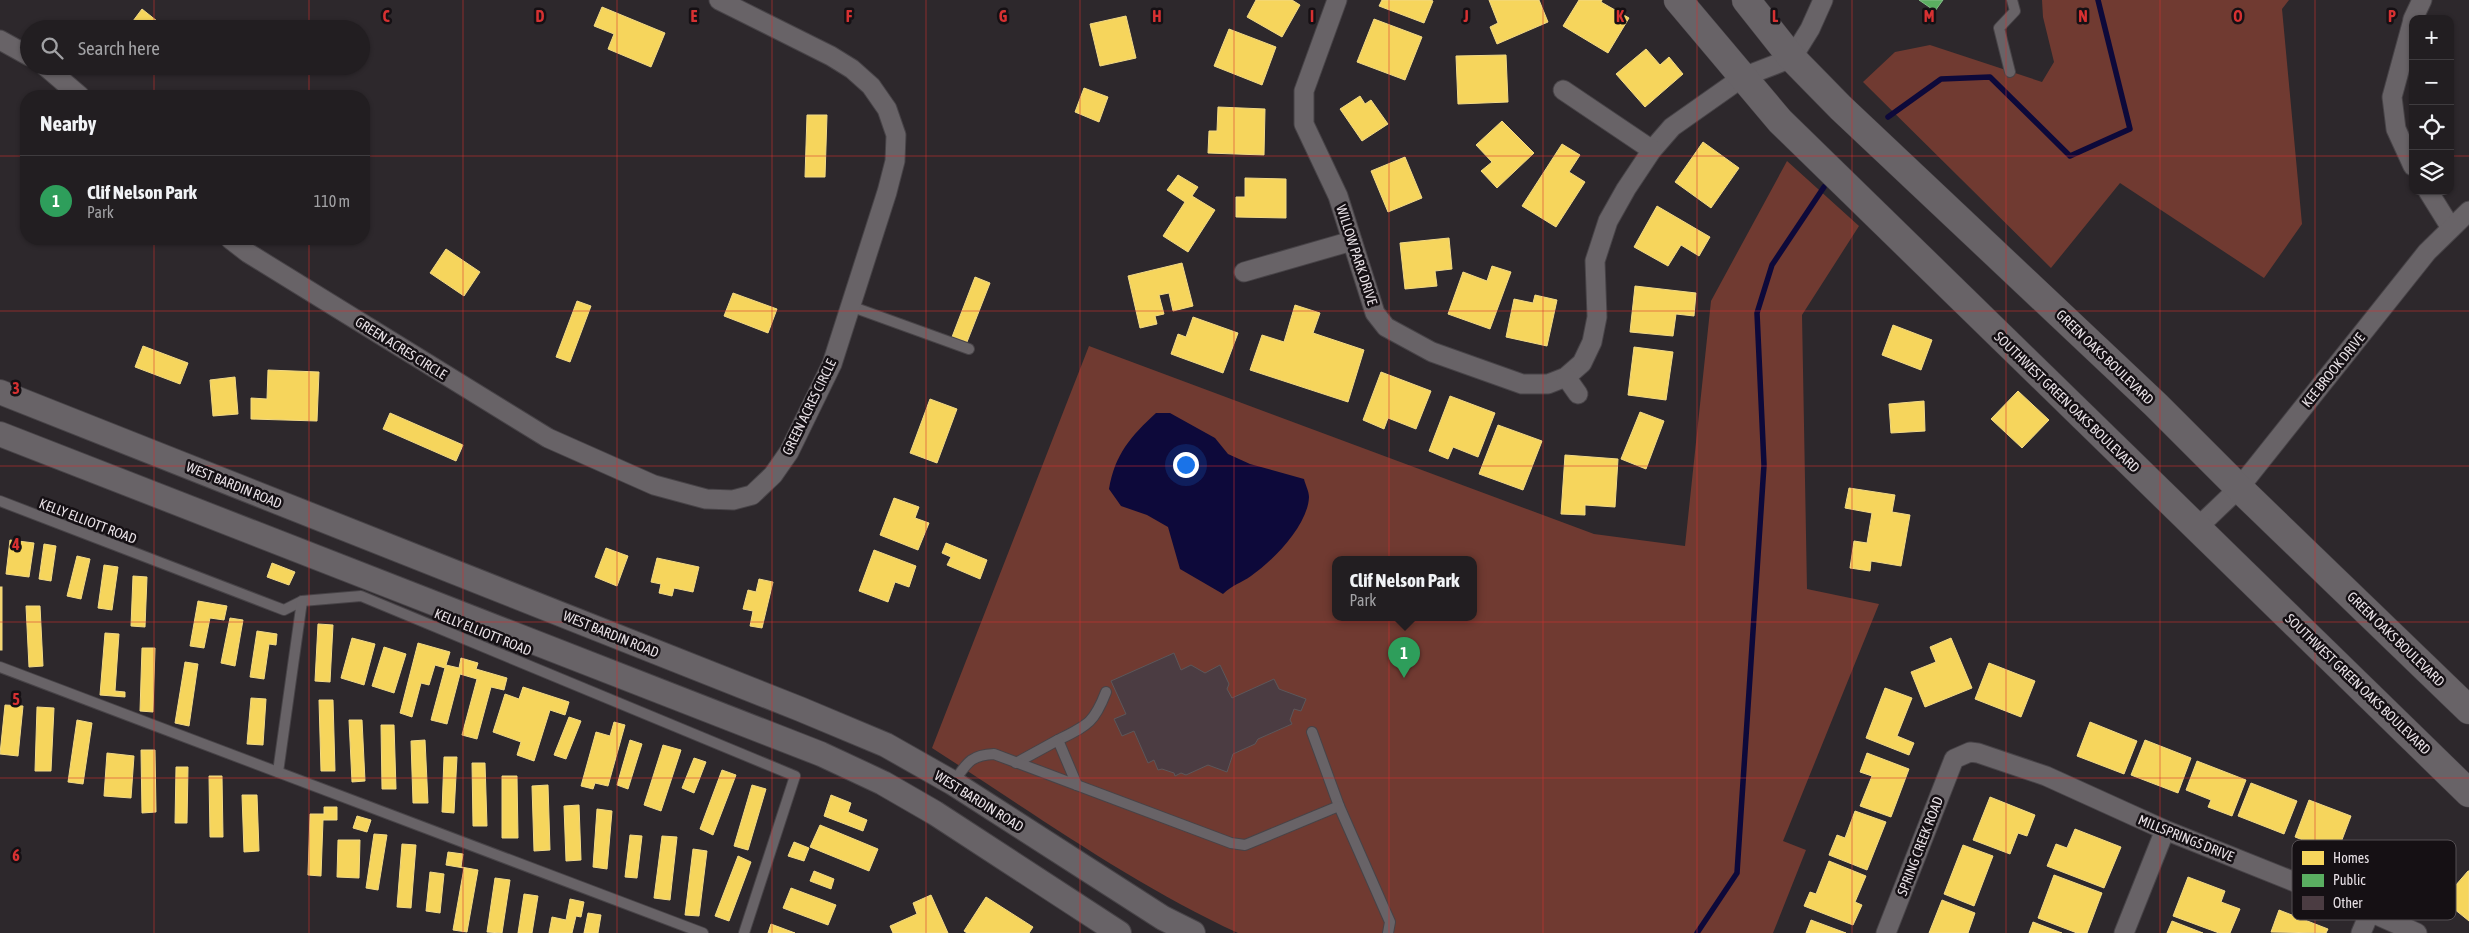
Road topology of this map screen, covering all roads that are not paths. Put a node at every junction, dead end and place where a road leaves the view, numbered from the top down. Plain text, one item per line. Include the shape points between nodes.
1 (718, 0) edge
2 (1337, 0) edge
3 (1678, 0) edge
4 (1746, 0) edge
5 (1823, 0) edge
6 (2012, 0) edge
7 (2422, 0) edge
8 (2415, 15) edge
9 (2409, 34) edge
10 (0, 40) edge
11 (20, 51) edge
12 (1792, 58) junction
13 (2010, 72) dead end
14 (56, 75) edge
15 (1743, 78) junction
16 (73, 90) edge
17 (1563, 90) dead end
18 (1652, 150) junction
19 (2409, 157) edge
20 (2430, 195) edge
21 (2469, 211) edge
22 (2451, 228) junction
23 (1352, 241) junction
24 (238, 245) edge
25 (1244, 272) dead end
26 (850, 306) junction
27 (969, 349) dead end
28 (1566, 378) junction
29 (0, 392) edge
30 (1578, 394) dead end
31 (0, 434) edge
32 (2238, 488) junction
33 (0, 501) edge
34 (2197, 528) junction
35 (302, 602) junction
36 (0, 666) edge
37 (1106, 692) dead end
38 (2469, 710) edge
39 (1312, 732) dead end
40 (1058, 740) junction
41 (1954, 759) joint
42 (1016, 762) junction
43 (278, 772) junction
44 (953, 784) junction
45 (1077, 785) junction
46 (2469, 793) edge
47 (1339, 806) junction
48 (934, 813) junction
49 (2164, 830) junction
50 (2292, 881) edge
51 (2367, 920) edge
52 (2388, 920) edge
53 (703, 933) edge
54 (744, 933) edge
55 (1119, 933) edge
56 (1193, 933) edge
57 (1388, 933) edge
58 (1886, 933) edge
59 (2124, 933) edge
60 (2361, 933) edge
61 (2417, 933) edge

1 - 26 street, GREEN ACRES CIRCLE via 852,69 871,86 887,109 896,135 895,161
2 - 23 street, WILLOW PARK DRIVE via 1304,91 1304,124 1338,196
3 - 15 main road, SOUTHWEST GREEN OAKS BOULEVARD
4 - 12 main road, GREEN OAKS BOULEVARD
5 - 12 street
6 - 13 lane via 2015,11 1999,28
7 - 8 street
9 - 19 street via 2392,97 2396,129
10 - 11 street
12 - 15 street
12 - 32 main road, GREEN OAKS BOULEVARD via 1903,168 1941,200 2156,405
14 - 16 street
15 - 18 street via 1672,128
15 - 34 main road, SOUTHWEST GREEN OAKS BOULEVARD via 1806,147
17 - 18 street
18 - 28 street via 1608,221 1596,261 1597,317 1592,342 1582,363
20 - 22 street
21 - 22 street, KEE BROOK DRIVE
22 - 32 street, KEE BROOK DRIVE via 2428,252
23 - 25 street
23 - 28 street, WILLOW PARK DRIVE via 1375,313 1386,327 1432,352 1522,384 1548,384
24 - 26 street, GREEN ACRES CIRCLE via 548,438 654,485 706,499 732,500 752,495 773,474 789,452 832,364
26 - 27 lane
28 - 30 street
29 - 44 street, WEST BARDIN ROAD via 800,709 886,745
31 - 48 street via 821,754 883,783
32 - 34 street, KEE BROOK DRIVE
32 - 38 main road, GREEN OAKS BOULEVARD
33 - 35 lane, KELLY ELLIOTT ROAD via 284,610
34 - 46 main road, SOUTHWEST GREEN OAKS BOULEVARD
35 - 43 lane
35 - 54 lane, KELLY ELLIOTT ROAD via 361,596 795,776
36 - 43 lane
37 - 40 lane via 1094,718
39 - 47 lane
40 - 42 lane
40 - 45 lane
41 - 49 street, MILLSPRINGS DRIVE via 1970,752 1978,753 2046,776
41 - 58 street, SPRING CREEK ROAD
42 - 44 lane via 994,754 980,754 968,762
42 - 45 lane
43 - 53 lane
44 - 48 street
44 - 56 street, WEST BARDIN ROAD via 1163,918
45 - 47 lane via 1231,843 1246,845
47 - 57 lane via 1390,922
48 - 55 street
49 - 50 street, MILLSPRINGS DRIVE
49 - 59 street
51 - 60 street
52 - 61 street, MILLSPRINGS DRIVE

